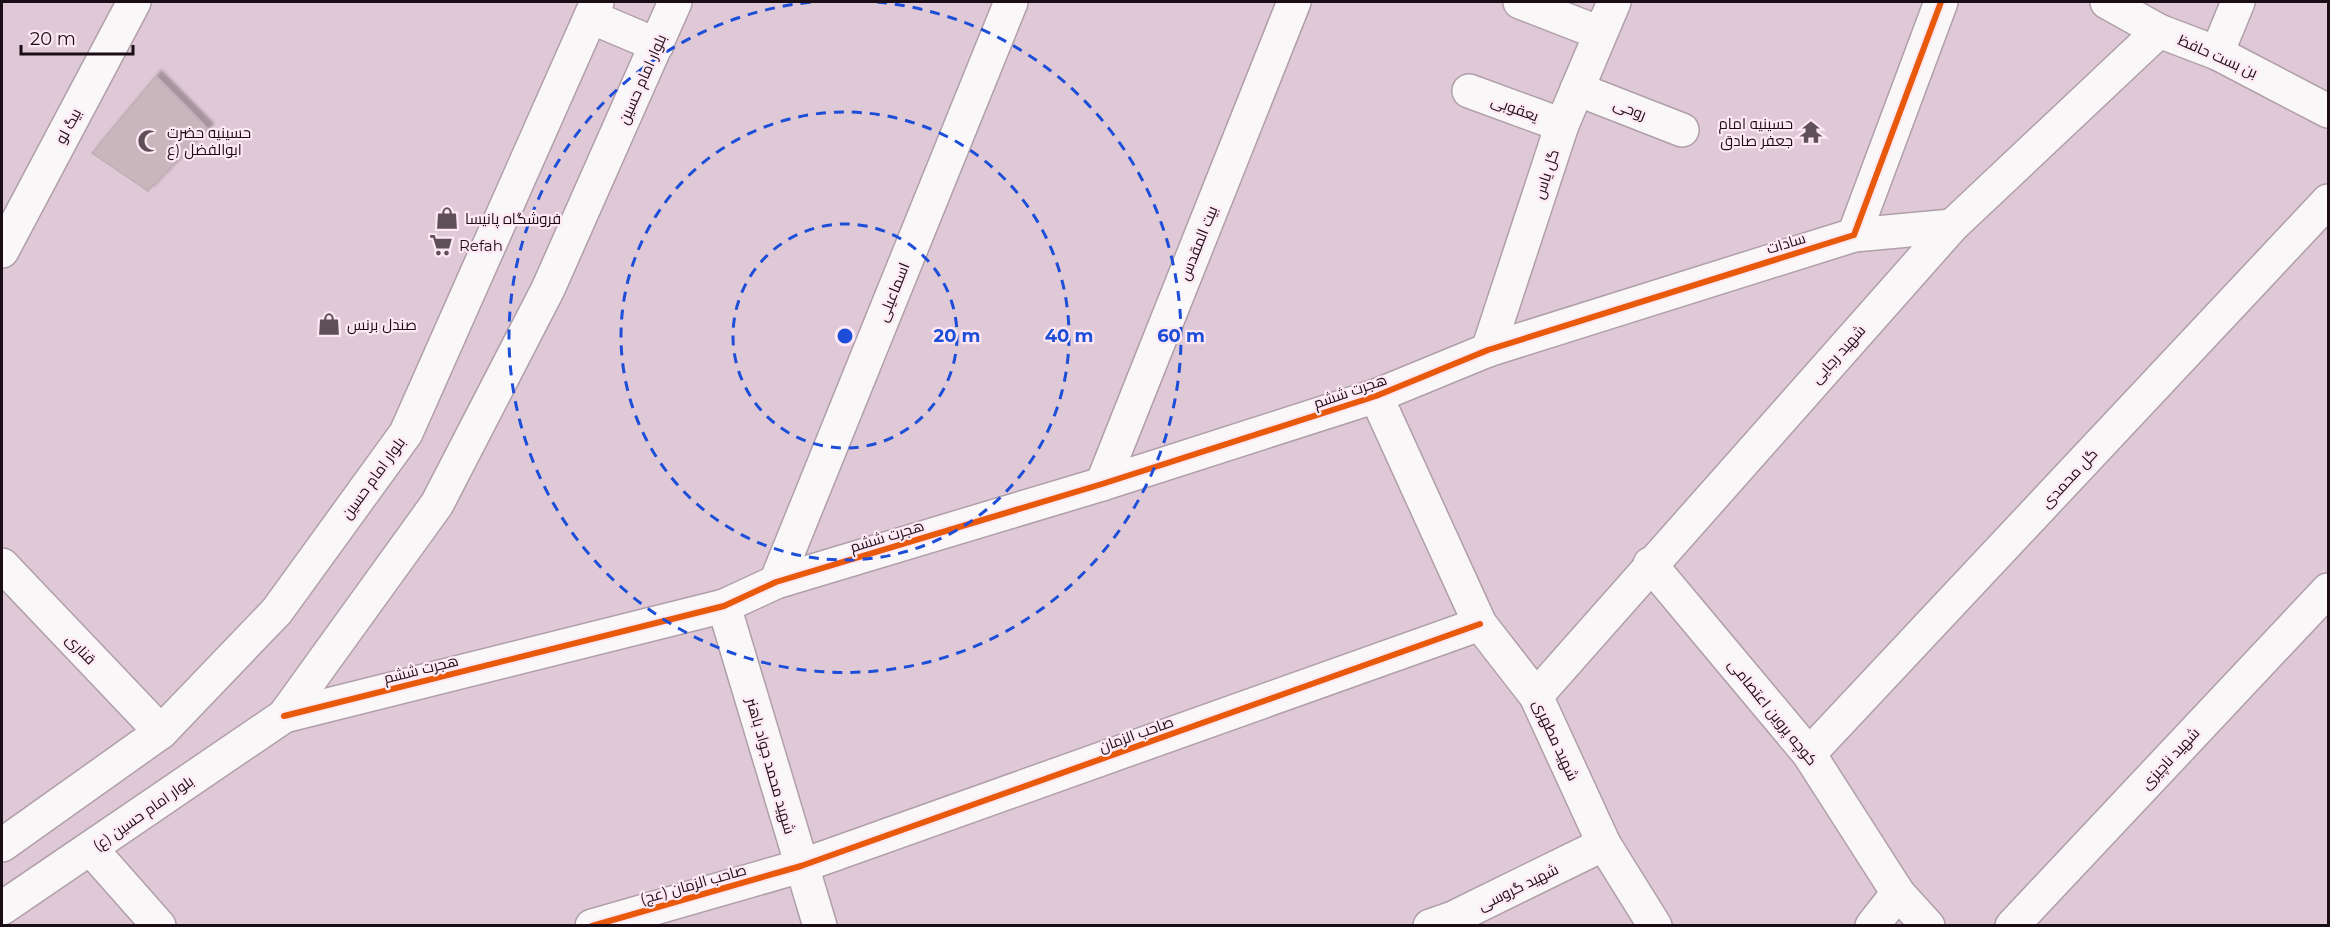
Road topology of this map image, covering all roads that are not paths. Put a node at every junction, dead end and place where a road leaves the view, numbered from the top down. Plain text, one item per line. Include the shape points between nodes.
1 (134, 2) edge
2 (675, 2) edge
3 (1011, 2) edge
4 (1294, 2) edge
5 (1521, 2) edge
6 (1614, 2) edge
7 (1941, 2) edge
8 (2107, 2) edge
9 (2238, 2) edge
10 (594, 9) edge
11 (2159, 31) junction
12 (1600, 33) junction
13 (657, 45) junction
14 (2217, 53) junction
15 (1577, 88) junction
16 (1469, 91) dead end
17 (2328, 111) edge
18 (1562, 125) junction
19 (1682, 130) dead end
20 (2328, 201) edge
21 (1952, 226) junction
22 (1854, 235) junction
23 (2, 251) edge
24 (1488, 350) junction
25 (1376, 396) junction
26 (1102, 484) junction
27 (1650, 564) junction
28 (2, 565) edge
29 (776, 582) junction
30 (2328, 590) edge
31 (724, 606) junction
32 (1480, 624) junction
33 (1536, 696) junction
34 (284, 716) junction
35 (161, 732) junction
36 (1809, 754) junction
37 (1604, 844) junction
38 (2, 845) edge
39 (91, 849) junction
40 (801, 866) junction
41 (1898, 892) junction
42 (2, 908) edge
43 (1447, 923) edge
44 (159, 926) edge
45 (592, 926) edge
46 (820, 926) edge
47 (1655, 926) edge
48 (1872, 926) edge
49 (1928, 926) edge
50 (2012, 926) edge

1 - 23 street, بیگ لو
2 - 13 street, بلوار امام حسین
3 - 29 street, اسماعیلی
4 - 26 street, بیت المقدس
5 - 12 street
6 - 12 street, گل یاس
7 - 22 street
8 - 11 street, بن بست حافظ
9 - 14 street
10 - 13 street
10 - 35 street, بلوار امام حسین via 406,433 278,611
11 - 14 street, بن بست حافظ
11 - 21 street, شهید رجایی
12 - 15 street, گل یاس
13 - 34 street, بلوار امام حسین via 548,289 436,504
14 - 17 street, بن بست حافظ
15 - 18 street, گل یاس
15 - 19 street, روحی
16 - 18 street, یعقوبی
18 - 24 street, گل یاس
20 - 36 street, گل محمدی
21 - 22 street, سادات
21 - 27 street, شهید رجایی
22 - 24 street, سادات
24 - 25 street, هجرت ششم
25 - 26 street, هجرت ششم
25 - 32 street, شهید مطهری
26 - 29 street, هجرت ششم
27 - 33 street, شهید رجایی
27 - 36 street, کوچه پروین اعتصامی
28 - 35 street, قناری
29 - 31 street, هجرت ششم
30 - 50 street, شهید ناچیزی
31 - 34 street, هجرت ششم
31 - 40 street, شهید محمد جواد باهنر
32 - 33 street, شهید مطهری
32 - 40 street, صاحب الزمان
33 - 37 street, شهید مطهری
34 - 39 street, بلوار امام حسین (ع)
35 - 38 street, بلوار امام حسین
36 - 41 street, کوچه پروین اعتصامی
37 - 43 street, شهید گروسی
37 - 47 street, شهید مطهری
39 - 42 street, بلوار امام حسین (ع)
39 - 44 street
40 - 45 street, صاحب الزمان (عج)
40 - 46 street, شهید محمد جواد باهنر
41 - 48 street
41 - 49 street, کوچه پروین اعتصامی

